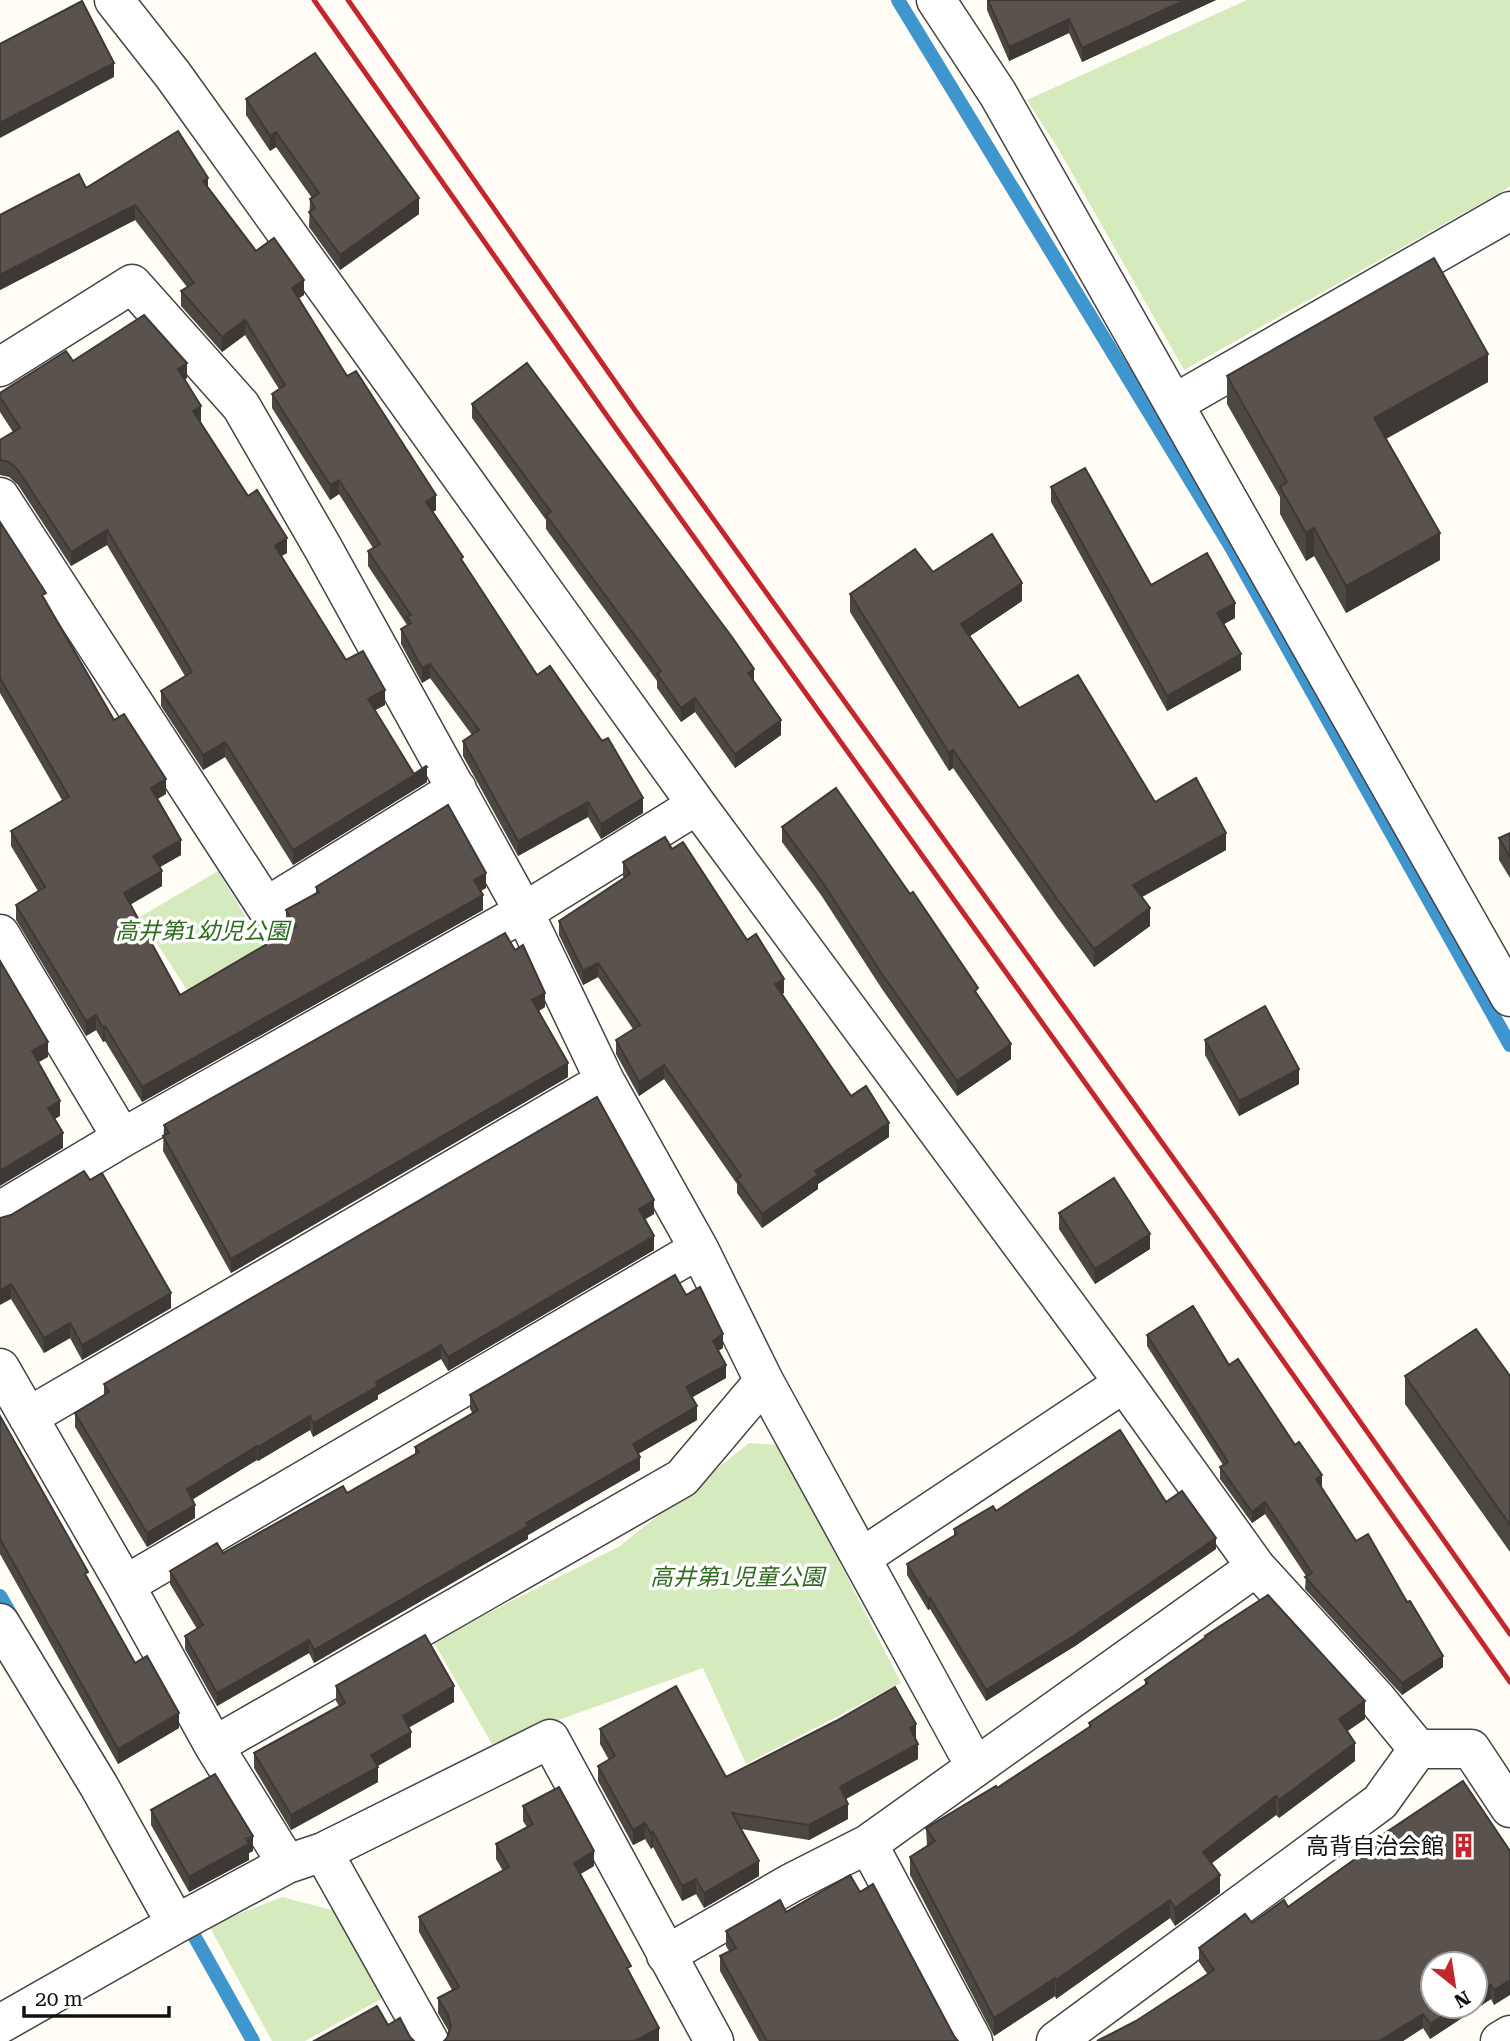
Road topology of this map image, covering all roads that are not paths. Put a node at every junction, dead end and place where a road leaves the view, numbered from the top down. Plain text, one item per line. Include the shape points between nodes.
1 (114, 0) edge
2 (936, 0) edge
3 (1510, 211) edge
4 (0, 367) edge
5 (1173, 402) junction
6 (0, 497) edge
7 (457, 789) junction
8 (697, 805) junction
9 (524, 912) junction
10 (0, 934) edge
11 (1510, 998) edge
12 (605, 1081) junction
13 (122, 1138) junction
14 (0, 1211) edge
15 (699, 1250) junction
16 (0, 1368) edge
17 (764, 1381) junction
18 (1124, 1383) junction
19 (28, 1417) junction
20 (861, 1558) junction
21 (1256, 1567) junction
22 (125, 1585) junction
23 (0, 1623) edge
24 (214, 1745) junction
25 (1418, 1749) junction
26 (975, 1766) junction
27 (1510, 1808) edge
28 (868, 1844) junction
29 (323, 1852) junction
30 (287, 1864) junction
31 (176, 1924) junction
32 (666, 1955) junction
33 (0, 2024) edge
34 (1510, 2035) edge
35 (429, 2041) edge
36 (714, 2041) edge
37 (972, 2041) edge
38 (1055, 2041) edge
39 (1500, 2041) edge

1 - 8 street via 173,75
2 - 5 street via 998,94
3 - 5 street
4 - 7 street via 132,284 241,406
5 - 11 street
6 - 7 street via 266,907
7 - 9 street
8 - 9 street
8 - 18 street
9 - 12 street
9 - 13 street
10 - 13 street
12 - 15 street
12 - 19 street
13 - 14 street
15 - 17 street
15 - 22 street
16 - 19 street
17 - 20 street
17 - 24 street via 682,1478
18 - 20 street
18 - 21 street
19 - 22 street
20 - 26 street
21 - 25 street
21 - 26 street
22 - 24 street
23 - 31 street
24 - 30 street
25 - 27 street via 1471,1749
25 - 38 street via 1380,1802
26 - 28 street
28 - 32 street
28 - 37 street
29 - 30 street
29 - 32 street via 550,1739
29 - 35 street
30 - 31 street
31 - 33 street
32 - 36 street
34 - 39 street

